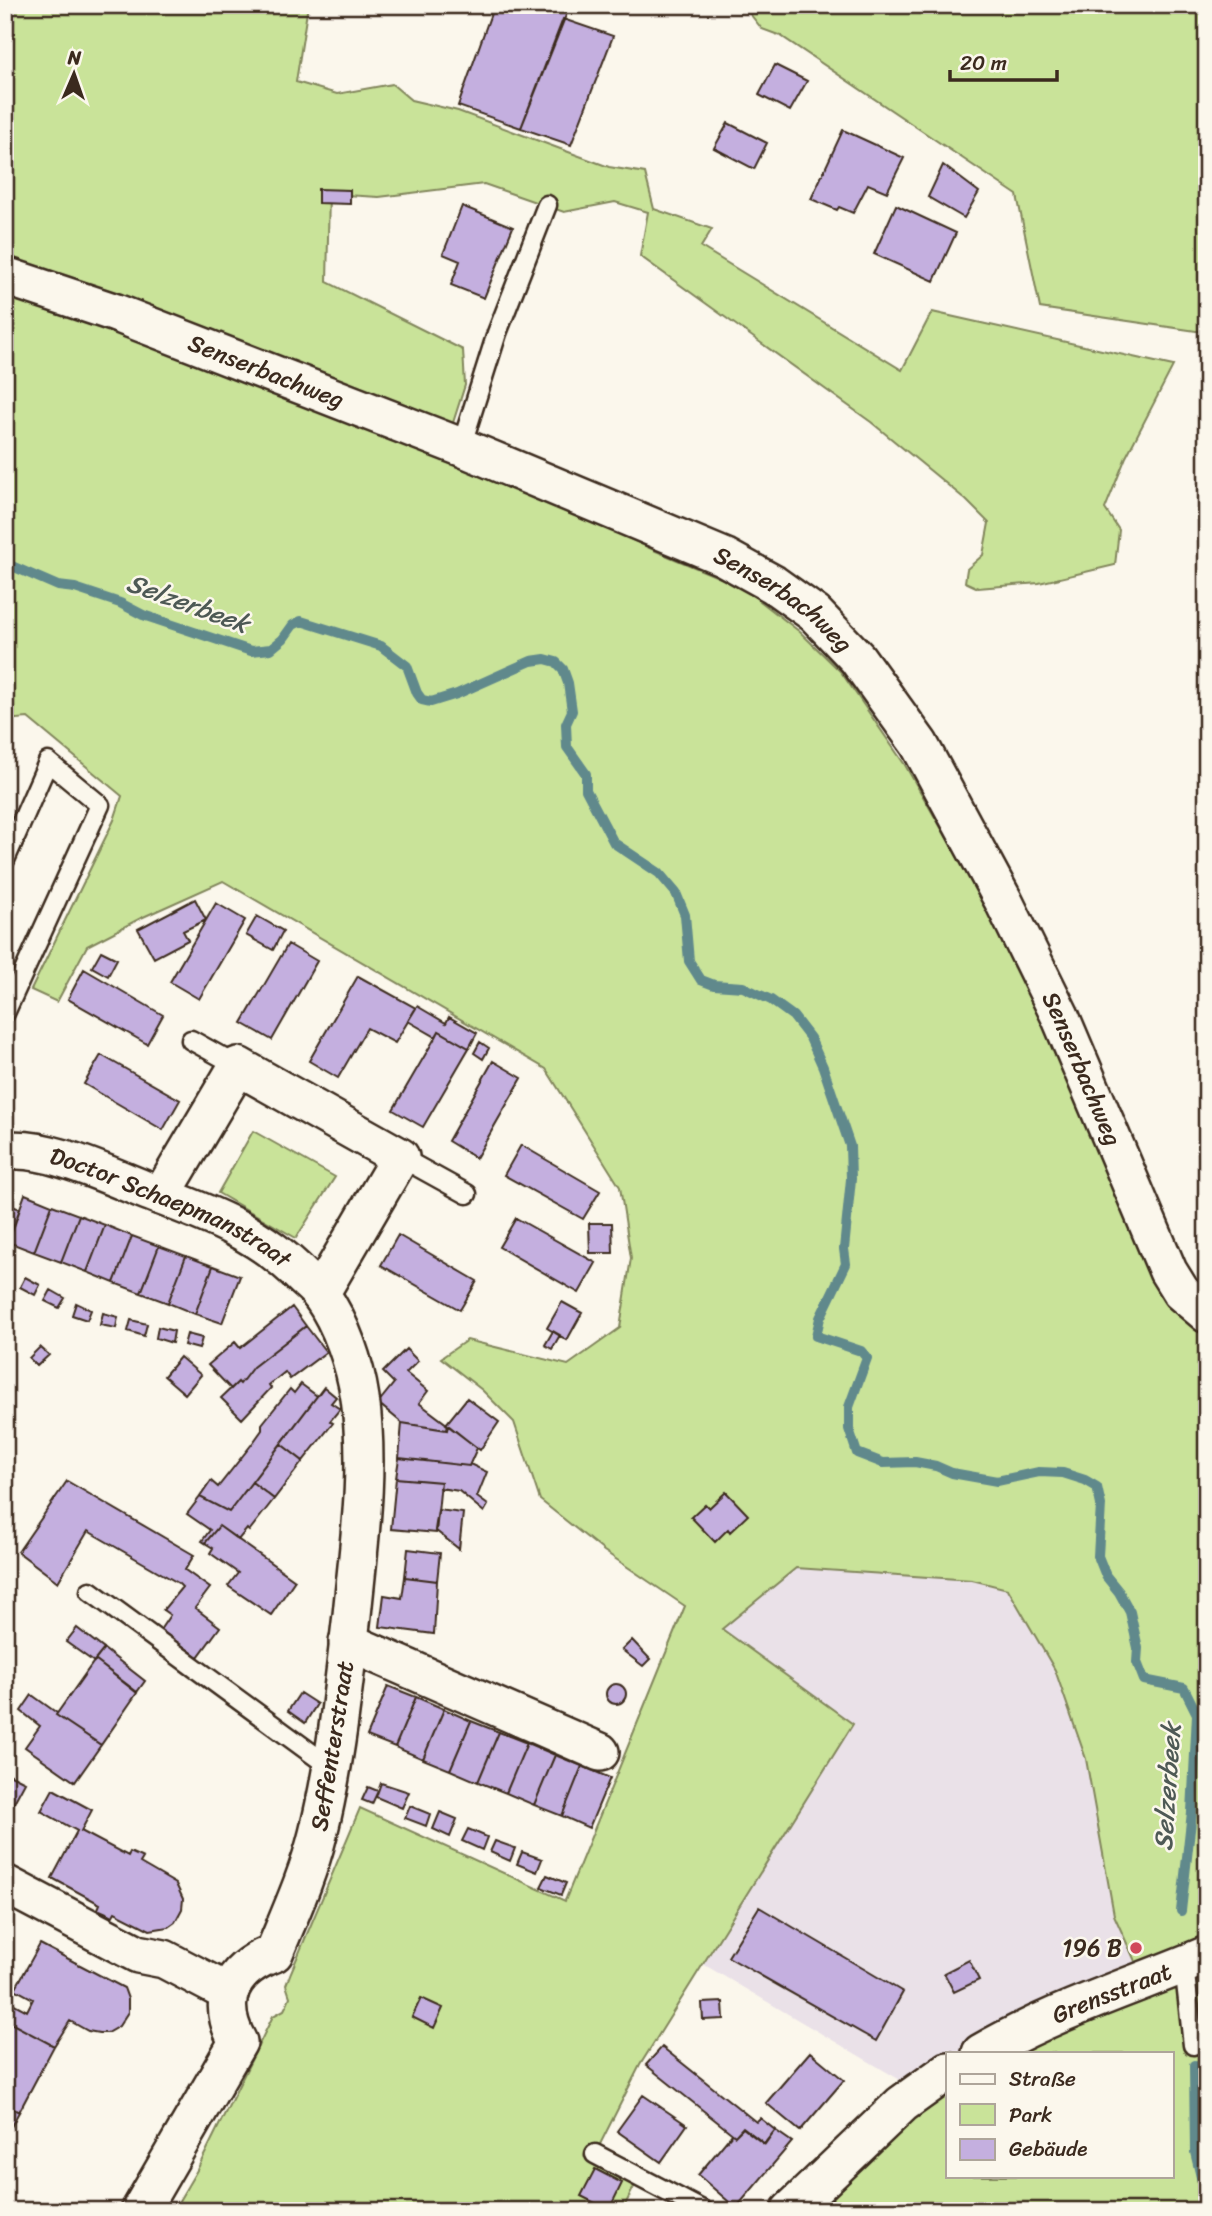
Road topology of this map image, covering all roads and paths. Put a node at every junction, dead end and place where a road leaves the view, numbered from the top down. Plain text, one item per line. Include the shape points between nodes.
1 (547, 205) dead end
2 (5, 276) edge
3 (461, 447) junction
4 (5, 860) edge
5 (12, 980) edge
6 (5, 1013) edge
7 (191, 1040) dead end
8 (238, 1066) junction
9 (5, 1151) edge
10 (401, 1157) junction
11 (467, 1194) dead end
12 (161, 1196) junction
13 (320, 1294) junction
14 (1207, 1314) edge
15 (90, 1591) dead end
16 (348, 1642) junction
17 (600, 1752) dead end
18 (333, 1769) junction
19 (5, 1884) edge
20 (1195, 1960) edge
21 (229, 1993) junction
22 (1193, 2045) dead end
23 (983, 2052) edge
24 (946, 2072) edge
25 (595, 2154) dead end
26 (140, 2211) edge
27 (705, 2211) edge
28 (790, 2211) edge

1 - 3 lane via 496,333
2 - 3 street, Senserbachweg via 116,313
3 - 14 street, Senserbachweg via 748,570 815,614 857,658 919,744 1003,900 1060,1016 1168,1271 1181,1292
4 - 5 lane via 48,762 100,805
5 - 6 lane
7 - 8 lane
8 - 10 street
8 - 12 street
9 - 12 street, Doctor Schaepmanstraat via 45,1152
10 - 11 lane
10 - 13 street
12 - 13 street, Doctor Schaepmanstraat via 242,1230 281,1255
13 - 16 street, Seffenterstraat via 349,1354 360,1396 364,1445
15 - 18 lane
16 - 17 street, Seffenterstraat
16 - 18 street, Seffenterstraat
18 - 21 street, Seffenterstraat via 300,1892 274,1953 247,1966
19 - 21 street via 138,1954 164,1959
20 - 22 lane
20 - 23 street, Grensstraat via 1038,2022
21 - 26 street via 229,2025 238,2042
24 - 28 street via 902,2104
25 - 27 lane

